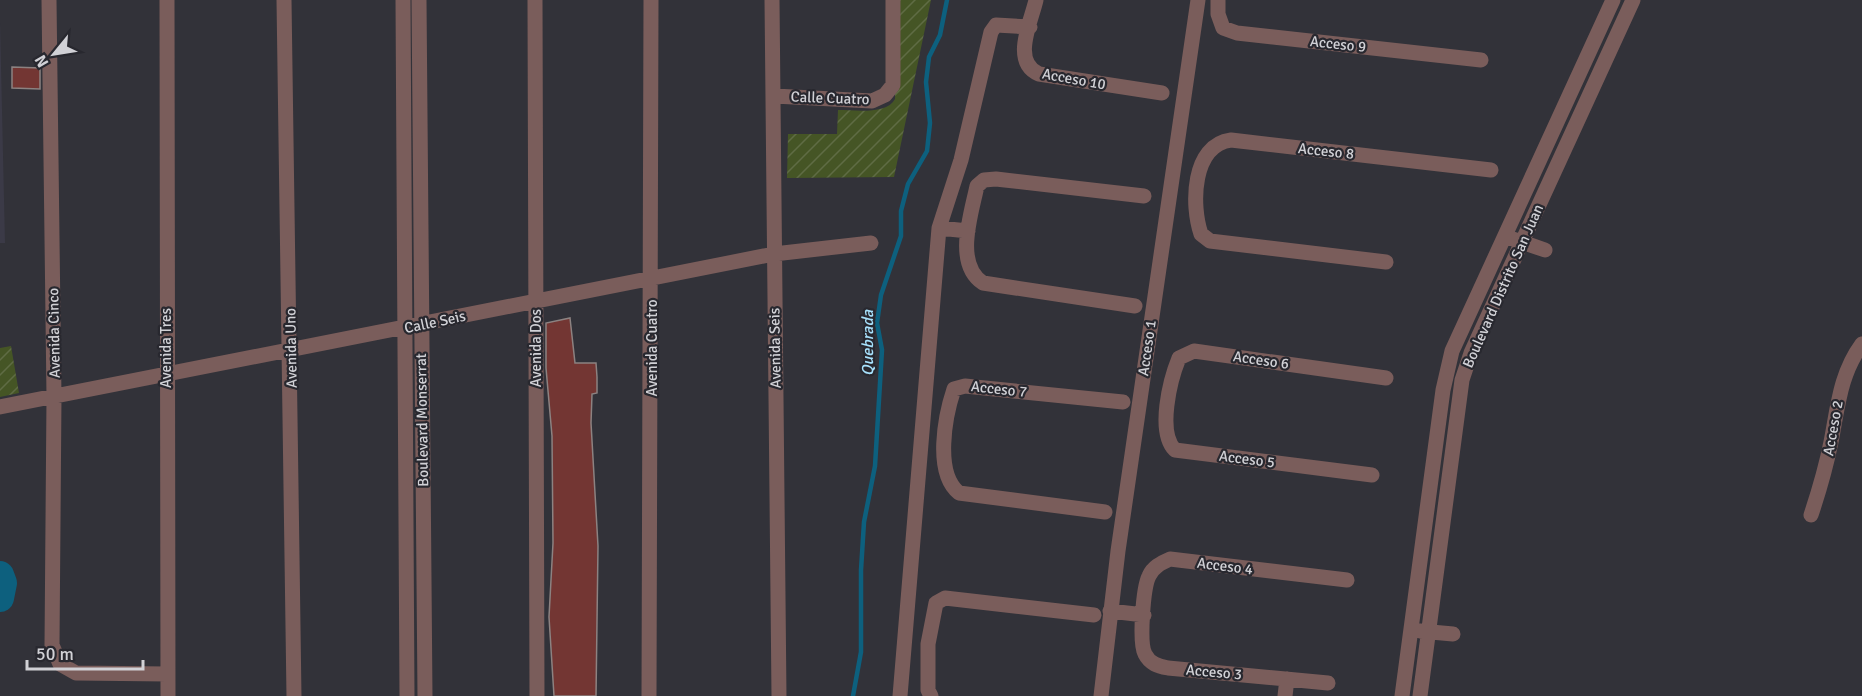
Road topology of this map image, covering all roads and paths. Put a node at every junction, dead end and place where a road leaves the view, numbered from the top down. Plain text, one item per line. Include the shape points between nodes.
1 (49, 0) edge
2 (167, 0) edge
3 (284, 0) edge
4 (403, 0) edge
5 (419, 0) edge
6 (535, 0) edge
7 (651, 0) edge
8 (772, 0) edge
9 (893, 0) edge
10 (1036, 0) edge
11 (1198, 0) edge
12 (1218, 0) edge
13 (1613, 0) edge
14 (1633, 0) edge
15 (1030, 27) junction
16 (1481, 60) dead end
17 (1162, 93) dead end
18 (774, 96) junction
19 (1491, 170) dead end
20 (1170, 189) junction
21 (1197, 193) junction
22 (1144, 196) dead end
23 (939, 228) junction
24 (968, 231) junction
25 (1504, 236) junction
26 (871, 243) dead end
27 (1522, 243) junction
28 (1545, 250) dead end
29 (774, 254) junction
30 (1386, 262) dead end
31 (652, 277) junction
32 (536, 300) junction
33 (1135, 306) dead end
34 (422, 325) junction
35 (405, 328) junction
36 (1862, 344) edge
37 (291, 351) junction
38 (166, 376) junction
39 (1386, 378) dead end
40 (1141, 395) junction
41 (54, 397) junction
42 (1169, 399) junction
43 (1123, 402) dead end
44 (0, 407) edge
45 (920, 437) junction
46 (944, 440) junction
47 (1372, 475) dead end
48 (1105, 512) dead end
49 (1811, 515) dead end
50 (1347, 580) dead end
51 (1110, 611) junction
52 (1094, 615) dead end
53 (1144, 615) junction
54 (1411, 630) junction
55 (1428, 631) junction
56 (1454, 634) dead end
57 (905, 641) junction
58 (928, 644) junction
59 (167, 674) junction
60 (1287, 679) junction
61 (1328, 683) dead end
62 (168, 696) edge
63 (294, 696) edge
64 (407, 696) edge
65 (425, 696) edge
66 (537, 696) edge
67 (649, 696) edge
68 (779, 696) edge
69 (900, 696) edge
70 (931, 696) edge
71 (1101, 696) edge
72 (1285, 696) edge
73 (1402, 696) edge
74 (1420, 696) edge

1 - 41 street, Avenida Cinco
2 - 38 street, Avenida Tres
3 - 37 street, Avenida Uno
4 - 35 street, Boulevard Monserrat
5 - 34 street, Boulevard Monserrat
6 - 32 street, Avenida Dos
7 - 31 street, Avenida Cuatro
8 - 18 street, Avenida Seis
9 - 18 street, Calle Cuatro via 892,85 885,95 872,101
10 - 15 street
11 - 20 street, Acceso 1
12 - 16 street, Acceso 9 via 1223,28 1237,33
13 - 25 street, Boulevard Distrito San Juan
14 - 27 street, Boulevard Distrito San Juan
15 - 17 street, Acceso 10 via 1024,49 1030,70
15 - 23 street via 996,25 991,32 961,160
18 - 29 street, Avenida Seis
19 - 21 street, Acceso 8 via 1231,140 1219,142 1203,158
20 - 21 street
20 - 40 street, Acceso 1
21 - 30 street via 1198,226 1210,240
22 - 24 street via 984,180 977,186
23 - 24 street
23 - 45 street
24 - 33 street via 968,267 983,283
25 - 27 street
25 - 54 street, Boulevard Distrito San Juan via 1452,351 1443,390
26 - 29 street, Calle Seis
27 - 28 street
27 - 55 street, Boulevard Distrito San Juan via 1462,380
29 - 31 street, Calle Seis
29 - 68 street, Avenida Seis
31 - 32 street, Calle Seis
31 - 67 street, Avenida Cuatro
32 - 34 street, Calle Seis
32 - 66 street, Avenida Dos
34 - 35 street, Calle Seis
34 - 65 street, Boulevard Monserrat
35 - 37 street, Calle Seis
35 - 64 street, Boulevard Monserrat
36 - 49 street, Acceso 2 via 1840,387 1825,473
37 - 38 street, Calle Seis
37 - 63 street, Avenida Uno
38 - 41 street, Calle Seis
38 - 59 street, Avenida Tres
39 - 42 street, Acceso 6 via 1194,351 1179,358
40 - 42 street
40 - 51 street, Acceso 1
41 - 44 street, Calle Seis
41 - 59 street, Avenida Cinco via 52,645 60,664 76,673
42 - 47 street, Acceso 5 via 1166,430 1168,443 1175,450
43 - 46 street, Acceso 7 via 965,386 954,389
45 - 46 street
45 - 57 street
46 - 48 street, Acceso 7 via 946,477 958,493
50 - 53 street, Acceso 4 via 1170,559 1159,564 1149,576
51 - 53 street
51 - 71 street, Acceso 1
52 - 58 street via 945,598 936,603
53 - 60 street, Acceso 3 via 1142,640 1145,654 1153,664
54 - 55 street
54 - 73 street, Boulevard Distrito San Juan
55 - 56 street
55 - 74 street, Boulevard Distrito San Juan
57 - 58 street
57 - 69 street
58 - 70 street
59 - 62 street, Avenida Tres
60 - 61 street, Acceso 3
60 - 72 street

